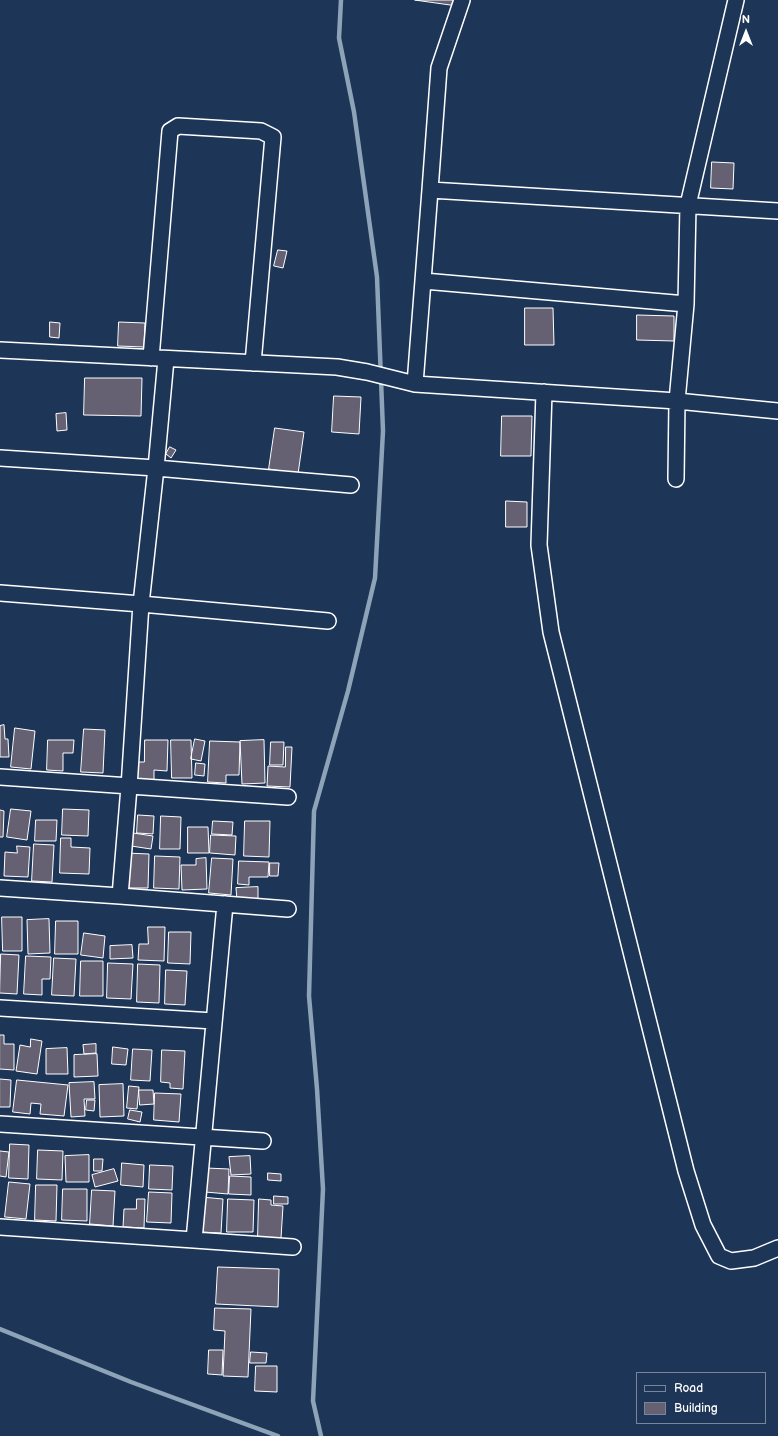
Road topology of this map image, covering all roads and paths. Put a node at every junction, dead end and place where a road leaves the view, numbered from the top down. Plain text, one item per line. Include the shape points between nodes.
1 (462, 0) edge
2 (736, 0) edge
3 (430, 190) junction
4 (688, 205) junction
5 (778, 210) edge
6 (424, 281) junction
7 (686, 304) junction
8 (0, 350) edge
9 (158, 358) junction
10 (253, 363) junction
11 (415, 384) junction
12 (544, 392) junction
13 (677, 401) junction
14 (778, 411) edge
15 (0, 458) edge
16 (156, 468) junction
17 (676, 479) dead end
18 (351, 485) dead end
19 (0, 593) edge
20 (141, 604) junction
21 (328, 621) dead end
22 (0, 777) edge
23 (129, 786) junction
24 (288, 797) dead end
25 (0, 888) edge
26 (120, 896) junction
27 (225, 904) junction
28 (288, 909) dead end
29 (0, 1008) edge
30 (214, 1022) junction
31 (0, 1124) edge
32 (203, 1137) junction
33 (263, 1141) dead end
34 (0, 1227) edge
35 (194, 1240) junction
36 (293, 1247) dead end
37 (778, 1248) edge

1 - 3 street via 439,68
2 - 4 street
3 - 4 street
3 - 6 street
4 - 5 street
4 - 7 street
6 - 7 street
6 - 11 street
7 - 13 street
8 - 9 street
9 - 10 street
9 - 10 street via 170,131 178,126 261,131 273,137
9 - 16 street
10 - 11 street via 337,367
11 - 12 street
12 - 13 street
12 - 37 street via 539,545 551,632 686,1171 703,1225 719,1256 731,1262 754,1258
13 - 14 street
13 - 17 street
15 - 16 street
16 - 18 street
16 - 20 street
19 - 20 street
20 - 21 street
20 - 23 street
22 - 23 street
23 - 24 street
23 - 26 street
25 - 26 street
26 - 27 street
27 - 28 street
27 - 30 street
29 - 30 street
30 - 32 street
31 - 32 street
32 - 33 street
32 - 35 street
34 - 35 street
35 - 36 street

